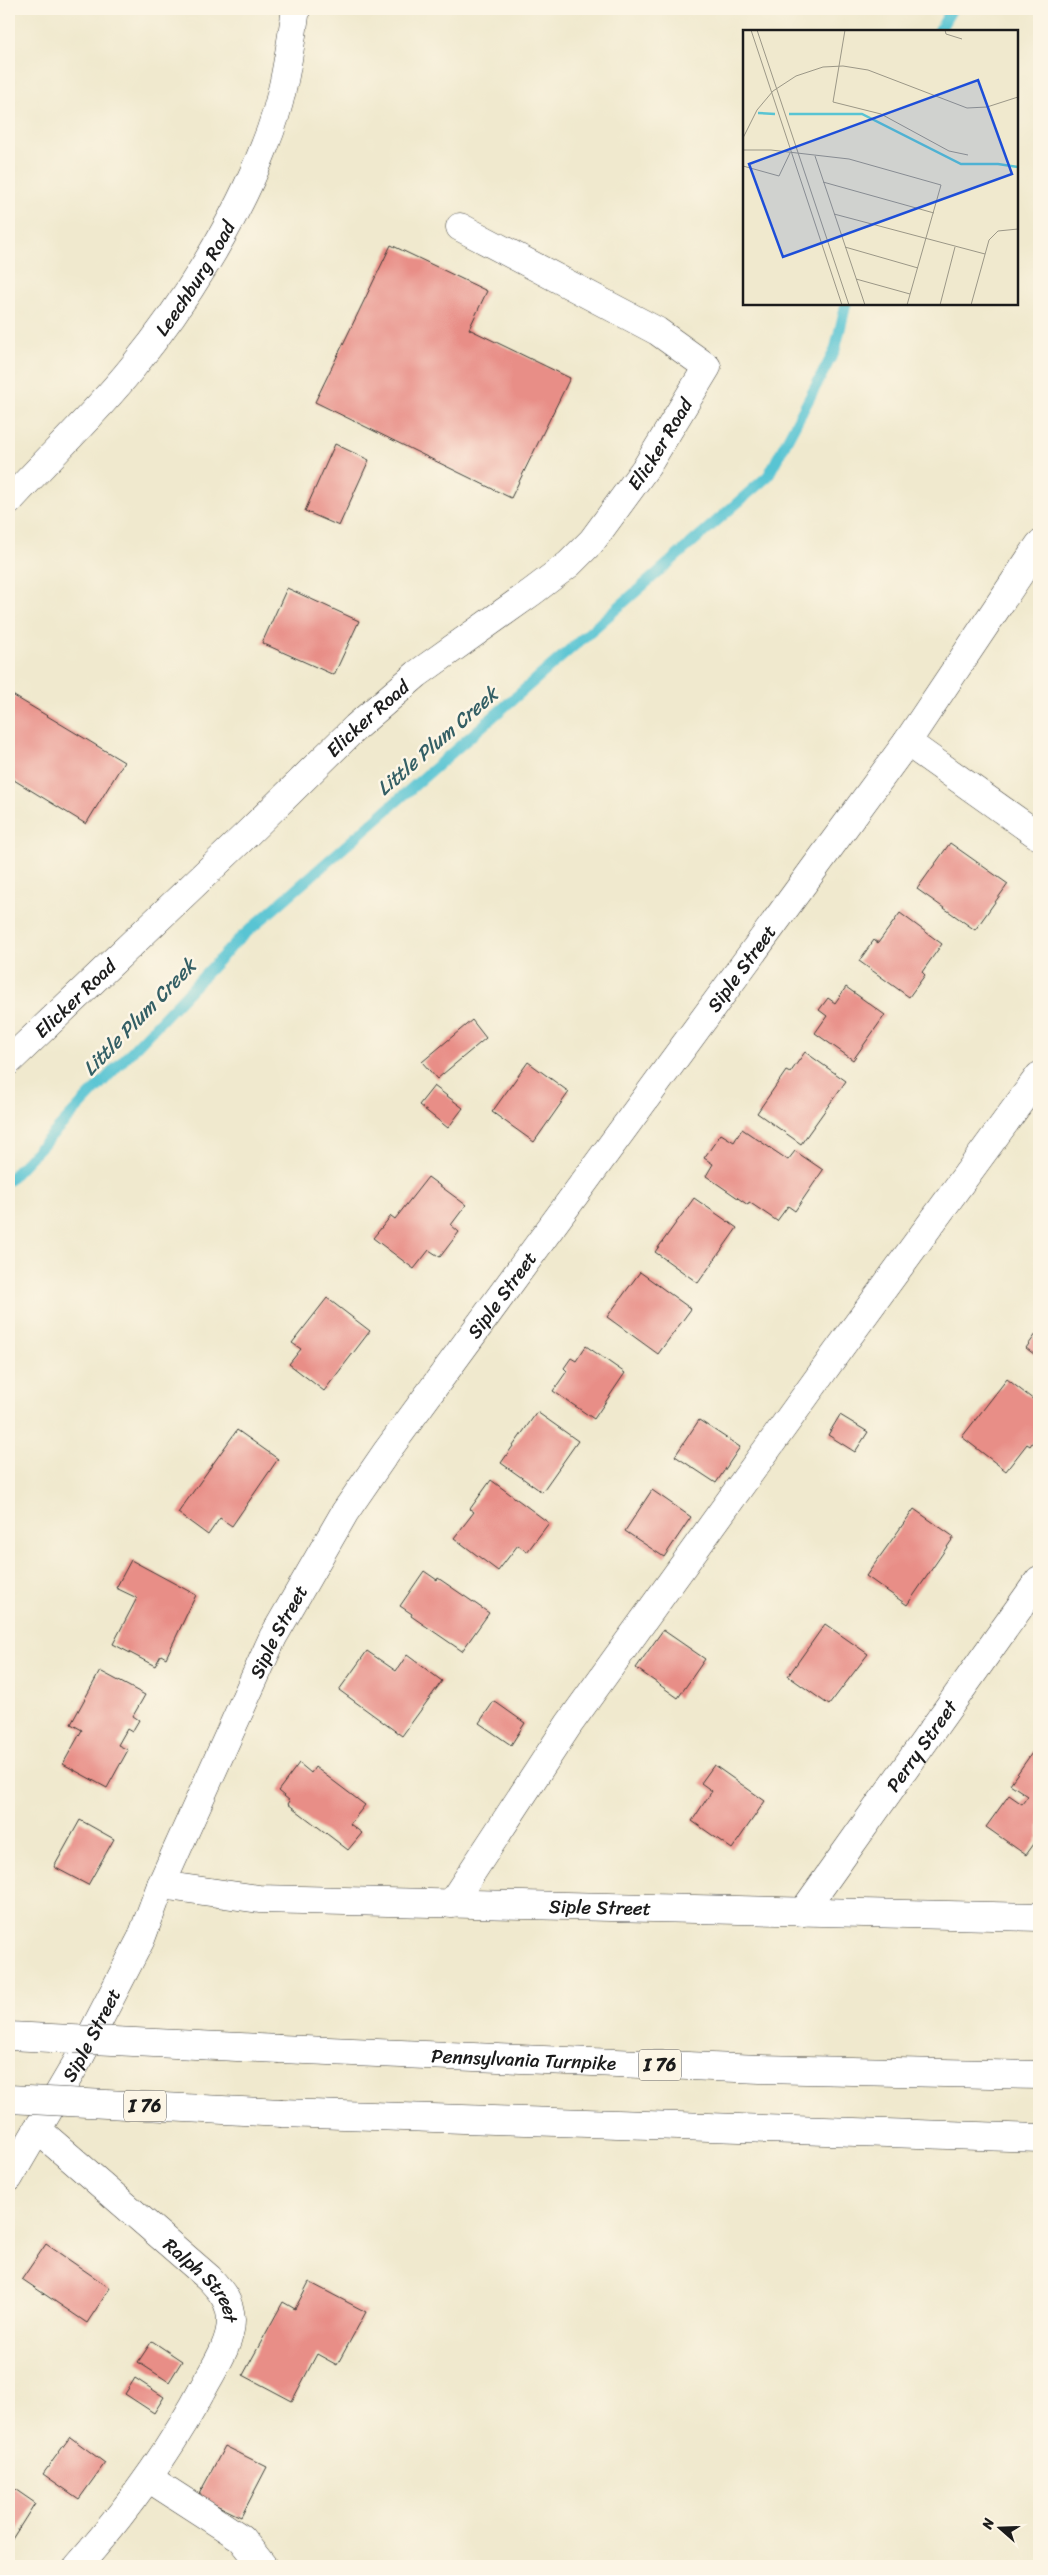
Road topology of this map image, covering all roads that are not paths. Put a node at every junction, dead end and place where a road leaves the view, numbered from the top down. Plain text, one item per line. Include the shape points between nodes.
1 (296, 9) edge
2 (460, 227) dead end
3 (9, 501) edge
4 (1039, 545) edge
5 (907, 742) junction
6 (1039, 836) edge
7 (9, 1061) edge
8 (1039, 1076) edge
9 (1039, 1580) edge
10 (161, 1885) junction
11 (451, 1904) junction
12 (803, 1912) junction
13 (1039, 1916) edge
14 (9, 2036) edge
15 (1039, 2075) edge
16 (9, 2099) edge
17 (37, 2129) junction
18 (1039, 2138) edge
19 (9, 2178) edge
20 (150, 2479) junction
21 (78, 2566) edge
22 (263, 2566) edge

1 - 3 main road, Leechburg Road via 287,69 266,144 234,212 195,280 132,368
2 - 7 main road, Elicker Road via 657,331 707,367 647,466 592,541 569,564 417,674 356,727
4 - 5 main road, Siple Street
5 - 6 main road
5 - 10 main road, Siple Street via 345,1512 273,1637
8 - 11 main road via 569,1724
9 - 12 main road, Perry Street
10 - 11 main road, Siple Street via 259,1899
10 - 17 main road, Siple Street via 141,1938 115,1992
11 - 12 main road, Siple Street
12 - 13 main road, Siple Street
14 - 15 main road, Pennsylvania Turnpike / I 76, bridge via 760,2069
16 - 18 main road, I 76, bridge via 282,2113
17 - 19 main road, Siple Street
17 - 20 main road, Ralph Street via 141,2217 227,2297 231,2322 218,2361
20 - 21 main road, Ralph Street
20 - 22 main road via 241,2538

